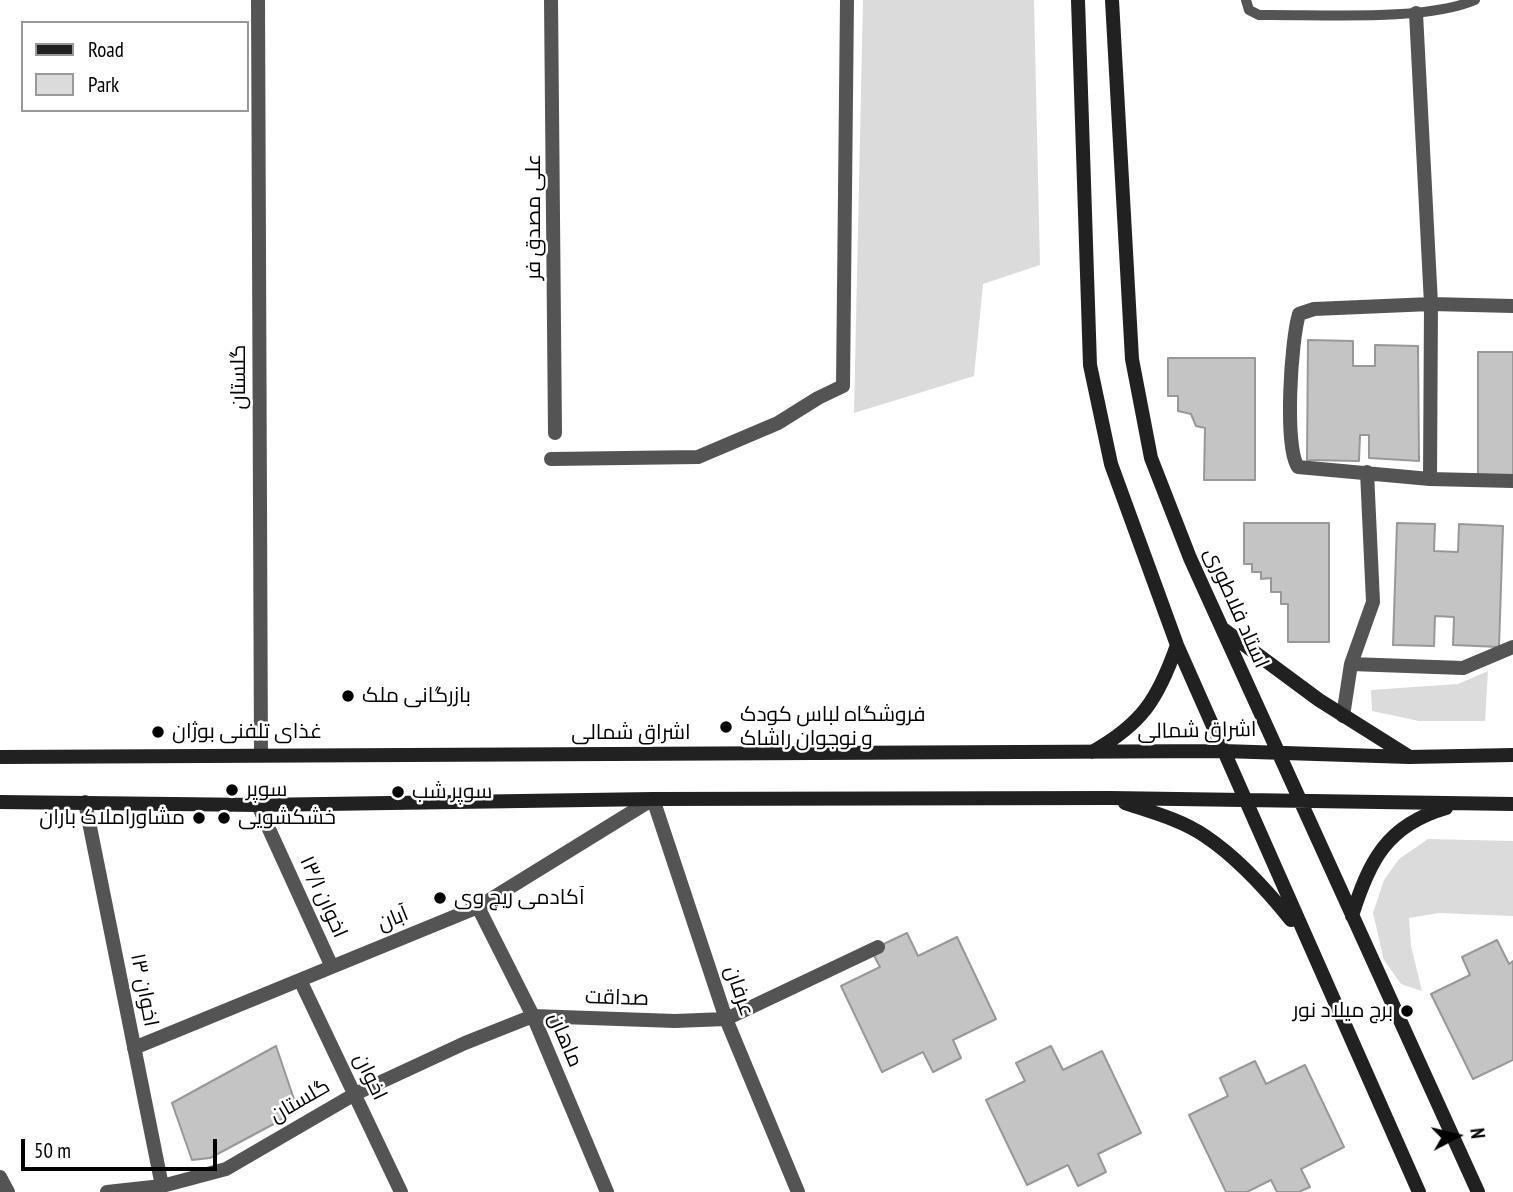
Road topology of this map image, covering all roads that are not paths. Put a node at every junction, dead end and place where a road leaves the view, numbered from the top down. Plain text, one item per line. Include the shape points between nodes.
1 (258, 0) edge
2 (551, 0) edge
3 (847, 0) edge
4 (1078, 0) edge
5 (1112, 0) edge
6 (1247, 0) edge
7 (1475, 0) edge
8 (1416, 13) junction
9 (1431, 304) junction
10 (1513, 306) edge
11 (555, 433) dead end
12 (551, 460) dead end
13 (1367, 472) junction
14 (1430, 478) junction
15 (1513, 481) edge
16 (1222, 629) junction
17 (1177, 645) junction
18 (1513, 647) edge
19 (1351, 664) junction
20 (1343, 716) junction
21 (1223, 751) junction
22 (1278, 751) junction
23 (1089, 754) junction
24 (261, 755) junction
25 (1513, 755) edge
26 (0, 757) edge
27 (1409, 757) junction
28 (1110, 798) junction
29 (653, 799) junction
30 (1243, 799) junction
31 (1300, 800) junction
32 (0, 802) edge
33 (85, 802) junction
34 (1460, 804) junction
35 (1513, 804) edge
36 (258, 806) junction
37 (478, 907) junction
38 (1352, 916) junction
39 (1303, 934) junction
40 (878, 947) dead end
41 (332, 967) junction
42 (300, 980) junction
43 (533, 1016) junction
44 (726, 1019) junction
45 (134, 1048) junction
46 (355, 1094) junction
47 (0, 1177) edge
48 (162, 1186) junction
49 (9, 1192) edge
50 (107, 1192) edge
51 (401, 1192) edge
52 (607, 1192) edge
53 (798, 1192) edge
54 (1419, 1192) edge
55 (1478, 1192) edge

1 - 24 street, گلستان
2 - 11 street, علی مصدق فر
3 - 12 street via 843,386 778,423 698,457
4 - 17 main road via 1090,365 1111,464
5 - 16 main road, استاد فلاطوری via 1132,359 1151,458
6 - 8 lane via 1249,10 1259,15
7 - 8 lane via 1455,9
8 - 9 street
9 - 10 street
9 - 13 street via 1314,309 1299,314 1293,335 1294,461 1306,469
9 - 14 street
13 - 14 street
13 - 19 street via 1373,602
14 - 15 street
16 - 20 main road
16 - 22 main road, استاد فلاطوری
17 - 21 main road
17 - 23 main road via 1164,681 1143,716
18 - 19 street via 1463,668
19 - 20 street
20 - 27 main road
21 - 22 main road, اشراق شمالی
21 - 23 main road, اشراق شمالی
21 - 30 main road
22 - 27 main road, اشراق شمالی
22 - 31 main road, استاد فلاطوری
23 - 24 main road, اشراق شمالی
24 - 26 main road, اشراق شمالی
25 - 27 main road, اشراق شمالی
28 - 29 main road
28 - 30 main road
28 - 39 main road via 1166,816 1205,836 1263,886
29 - 36 main road
29 - 37 street, آبان
29 - 44 street, عرفان
30 - 31 main road
30 - 39 main road
31 - 34 main road
31 - 38 main road, استاد فلاطوری
32 - 33 main road
33 - 36 main road
33 - 45 street, اخوان ۱۳
34 - 35 main road
34 - 38 main road via 1423,815 1383,845 1365,876
36 - 41 street, اخوان ۱۳/۱
37 - 41 street, آبان
37 - 43 street, ماهان
38 - 55 main road, استاد فلاطوری
39 - 54 main road
40 - 44 street, صداقت
41 - 42 street, آبان
42 - 45 street, آبان
42 - 46 street, اخوان
43 - 44 street, صداقت
43 - 46 street, صداقت
43 - 52 street, ماهان
44 - 53 street, عرفان
45 - 48 street, اخوان ۱۳
46 - 48 street, گلستان via 226,1168
46 - 51 street, اخوان
47 - 49 street
48 - 50 street, گلستان

